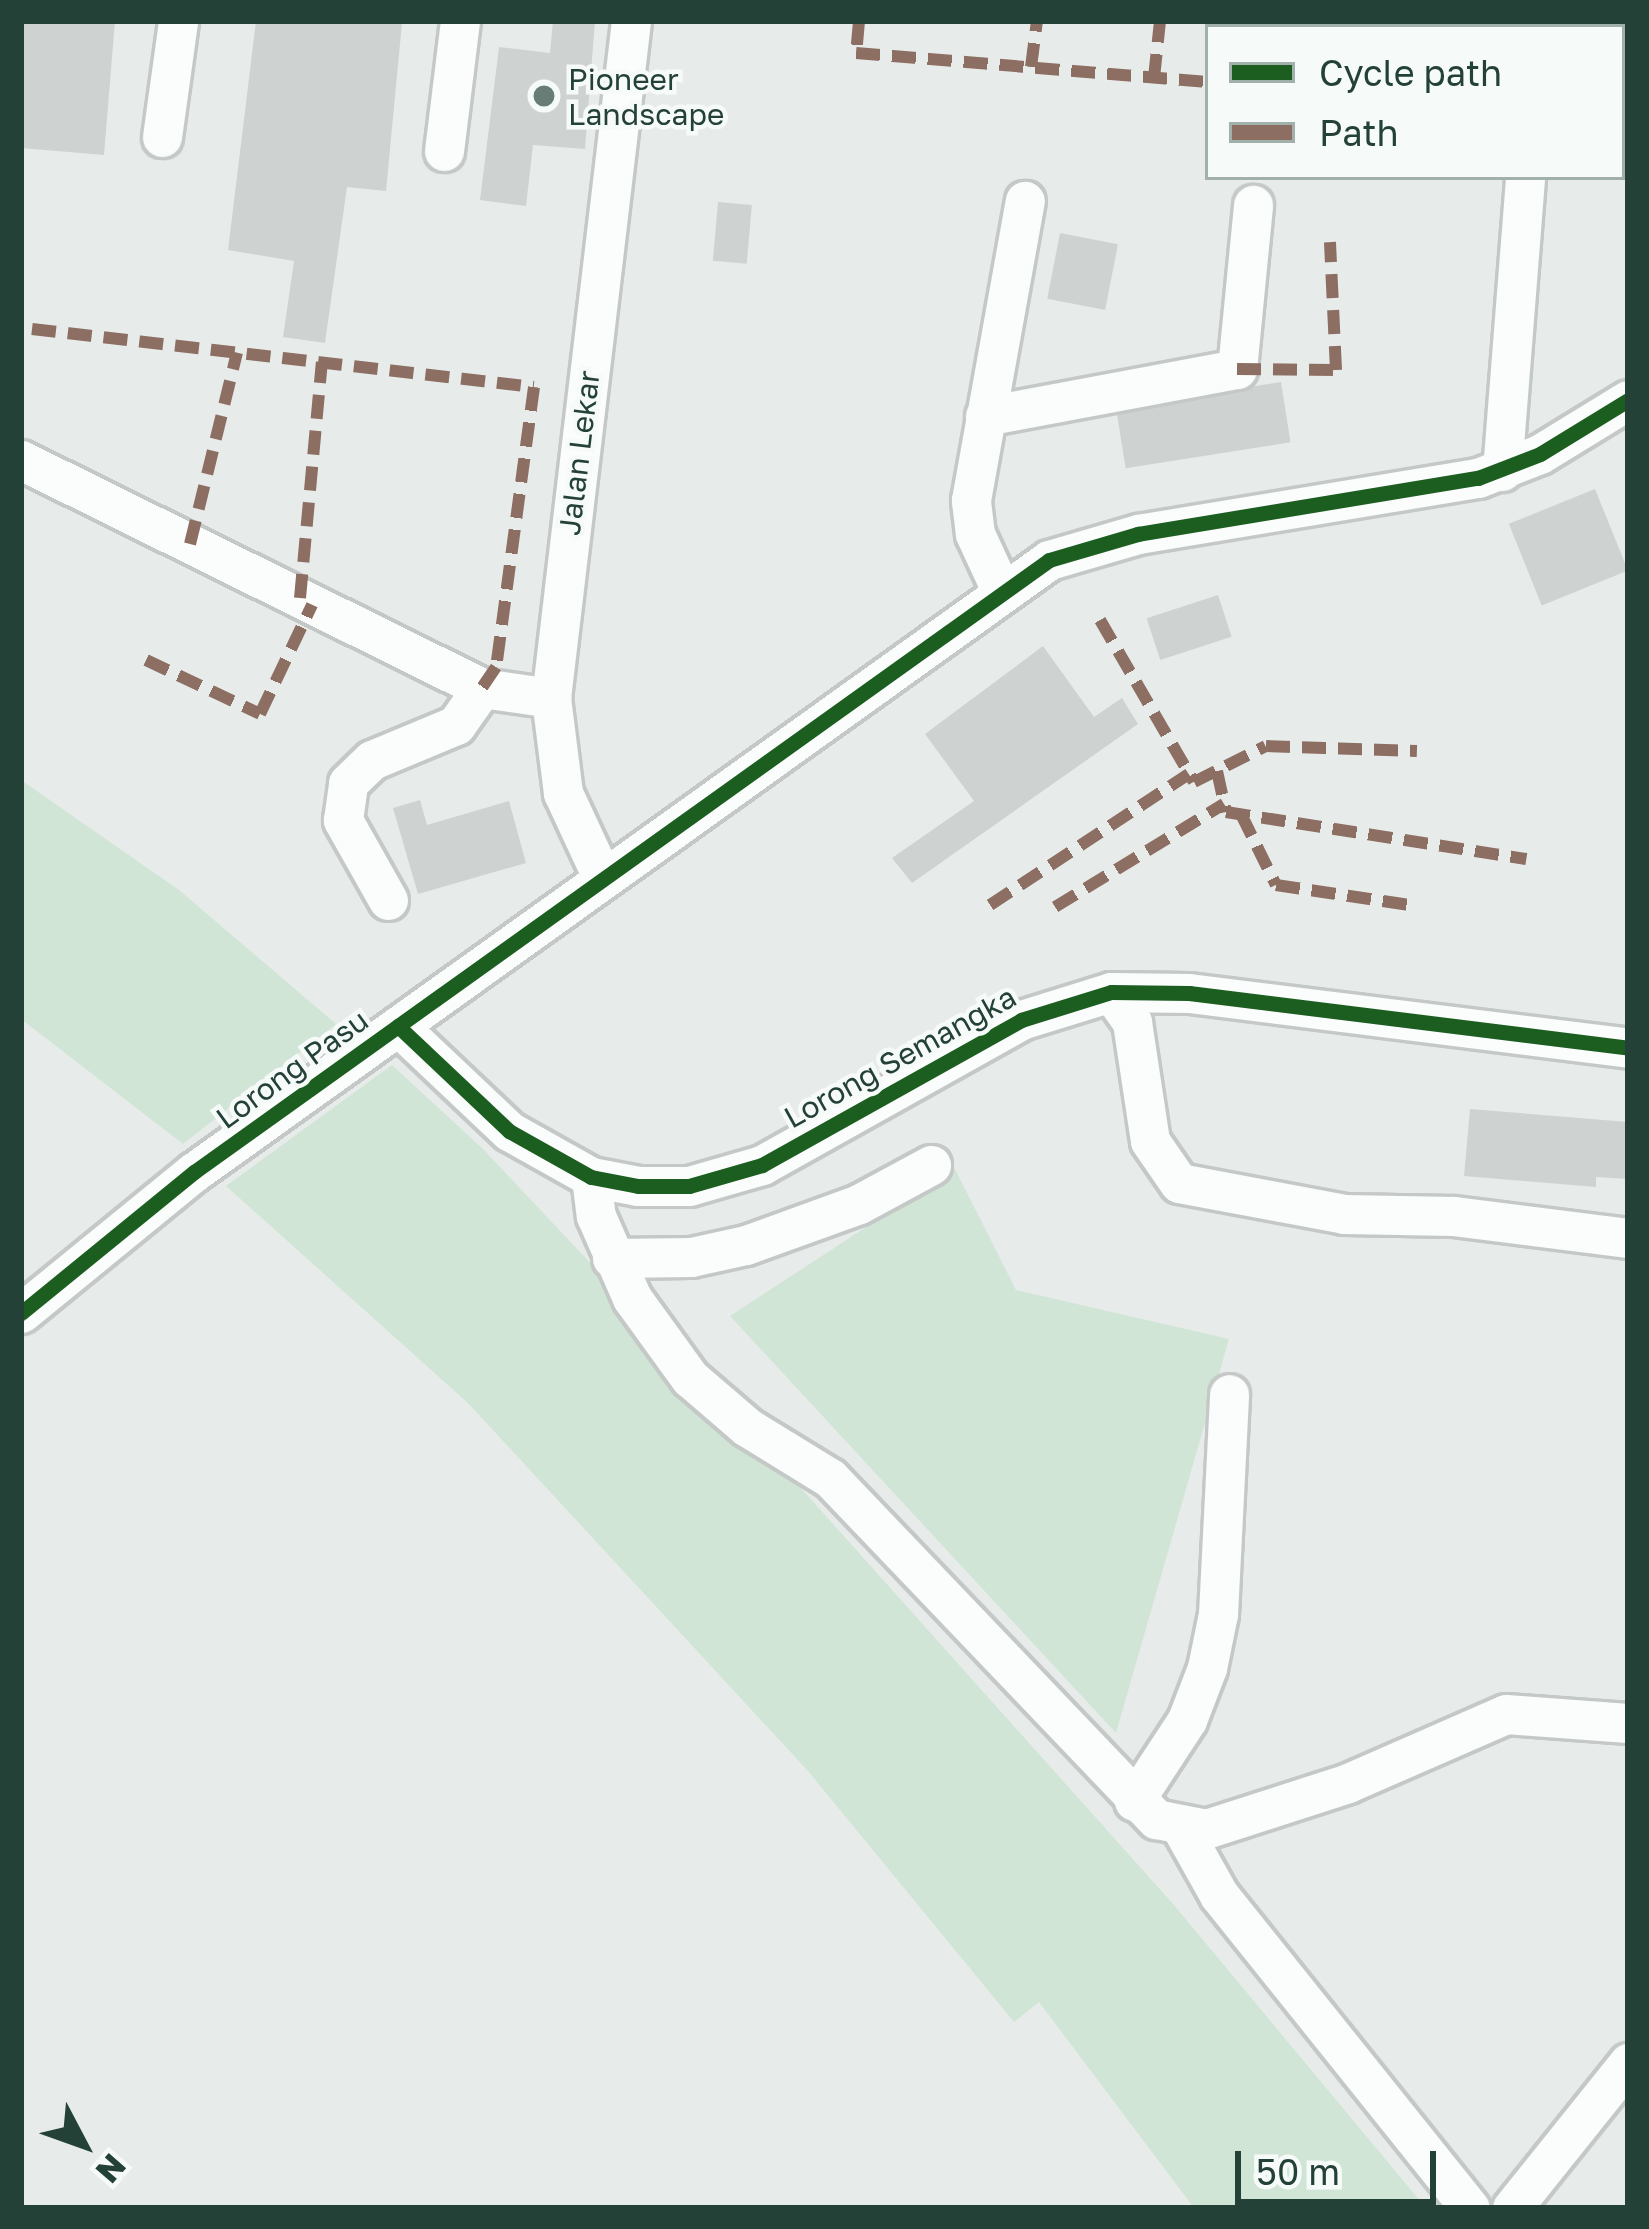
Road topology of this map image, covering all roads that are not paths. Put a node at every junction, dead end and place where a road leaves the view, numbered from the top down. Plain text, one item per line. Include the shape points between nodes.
1 (178, 21) edge
2 (460, 21) edge
3 (632, 21) edge
4 (162, 137) dead end
5 (444, 151) dead end
6 (1525, 180) edge
7 (1025, 201) dead end
8 (1253, 205) dead end
9 (1628, 400) edge
10 (985, 416) junction
11 (21, 460) edge
12 (1502, 471) junction
13 (1000, 588) junction
14 (482, 688) junction
15 (551, 698) junction
16 (602, 877) junction
17 (388, 900) dead end
18 (1111, 992) junction
19 (398, 1026) junction
20 (1628, 1048) edge
21 (931, 1165) dead end
22 (592, 1177) junction
23 (1628, 1238) edge
24 (612, 1258) junction
25 (21, 1313) edge
26 (1229, 1394) dead end
27 (1628, 1723) edge
28 (1134, 1801) junction
29 (1182, 1829) junction
30 (1628, 2062) edge
31 (1470, 2208) edge
32 (1512, 2208) edge

1 - 4 street
2 - 5 street
3 - 15 street, Jalan Lekar
6 - 12 street
7 - 10 street
8 - 10 street via 1237,370
9 - 12 street
10 - 13 street via 972,517
11 - 14 street
12 - 13 street via 1107,541 1048,560
13 - 16 street
14 - 15 street
14 - 17 street via 456,725 373,760 348,783 343,820
15 - 16 street, Jalan Lekar via 563,793
16 - 19 street, Lorong Pasu
18 - 20 street, Lorong Semangka via 1189,993
18 - 22 street, Lorong Semangka via 1021,1020 762,1165 689,1186
18 - 23 street via 1132,1022 1150,1142 1179,1183 1344,1214 1454,1216
19 - 22 street, Lorong Semangka via 509,1131
19 - 25 street, Lorong Pasu via 194,1172
21 - 24 street via 859,1204 746,1245 691,1257
22 - 24 street
24 - 28 street via 690,1378 830,1478
26 - 28 street via 1219,1614 1208,1667 1187,1720
27 - 29 street via 1506,1714 1348,1784 1206,1829
28 - 29 street
29 - 31 street via 1219,1895
30 - 32 street

